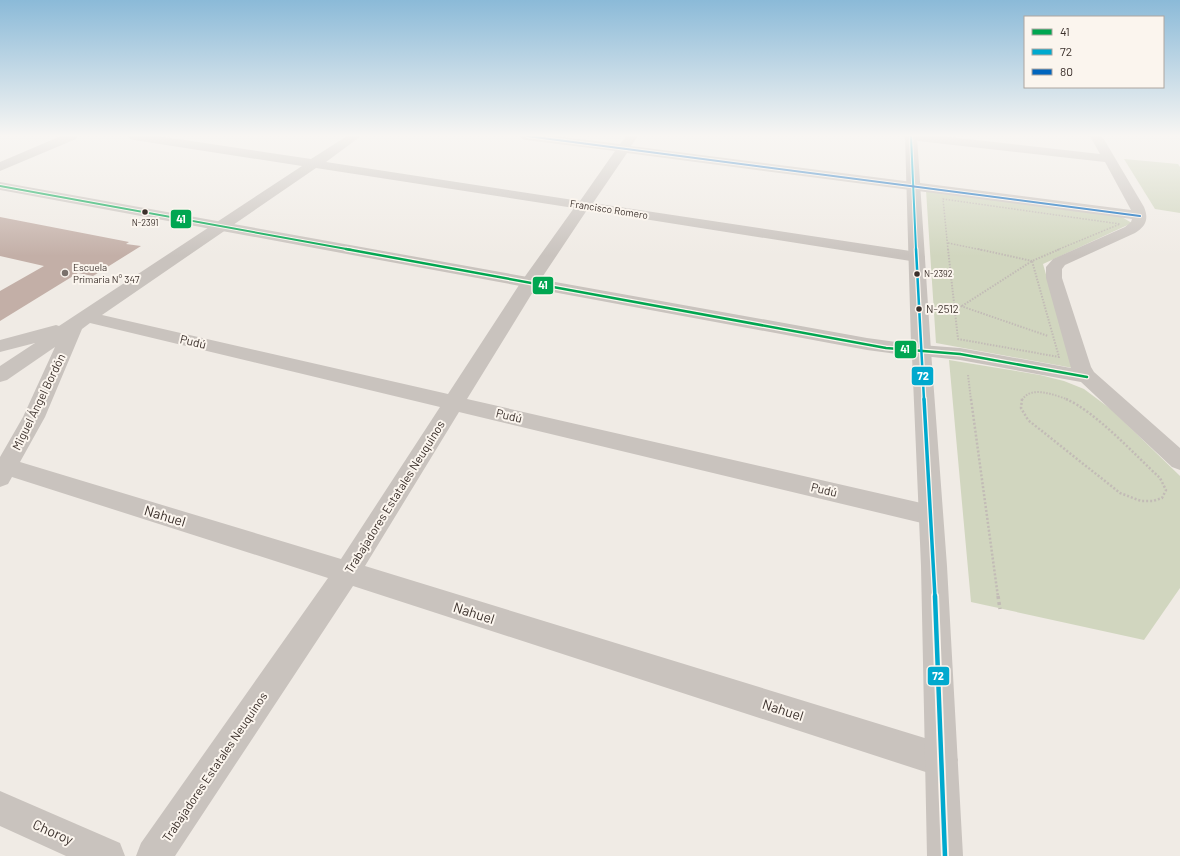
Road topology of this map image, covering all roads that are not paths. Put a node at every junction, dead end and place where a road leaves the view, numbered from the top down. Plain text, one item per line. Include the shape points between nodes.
1 (296, 176) edge
2 (393, 176) edge
3 (604, 176) edge
4 (848, 176) edge
5 (912, 176) edge
6 (1119, 176) edge
7 (0, 186) edge
8 (913, 186) junction
9 (584, 205) junction
10 (1140, 216) junction
11 (222, 226) junction
12 (916, 256) junction
13 (530, 282) junction
14 (81, 321) junction
15 (0, 346) edge
16 (921, 351) junction
17 (0, 376) edge
18 (1087, 377) junction
19 (454, 403) junction
20 (1180, 461) edge
21 (4, 472) edge
22 (930, 515) junction
23 (347, 572) junction
24 (941, 760) junction
25 (0, 808) edge
26 (107, 856) edge
27 (154, 856) edge
28 (945, 856) edge

1 - 11 street
2 - 9 street, Francisco Romero
3 - 9 street, Trabajadores Estatales Neuquinos
4 - 8 street
5 - 8 street
6 - 10 street
7 - 11 street
8 - 10 street
8 - 12 street
9 - 12 street, Francisco Romero
9 - 13 street, Trabajadores Estatales Neuquinos
10 - 18 street via 1138,224 1130,230 1059,262 1053,269 1077,359
11 - 13 street
11 - 14 street
12 - 16 street
13 - 16 street via 886,348
13 - 19 street, Trabajadores Estatales Neuquinos
14 - 15 street
14 - 17 street
14 - 19 street, Pudú
14 - 21 street, Miguel Ángel Bordón
16 - 18 street via 960,354
16 - 22 street
18 - 20 street
19 - 22 street, Pudú
19 - 23 street, Trabajadores Estatales Neuquinos
21 - 23 street, Nahuel
22 - 24 street
23 - 24 street, Nahuel
23 - 27 street, Trabajadores Estatales Neuquinos
24 - 28 street
25 - 26 street, Choroy

